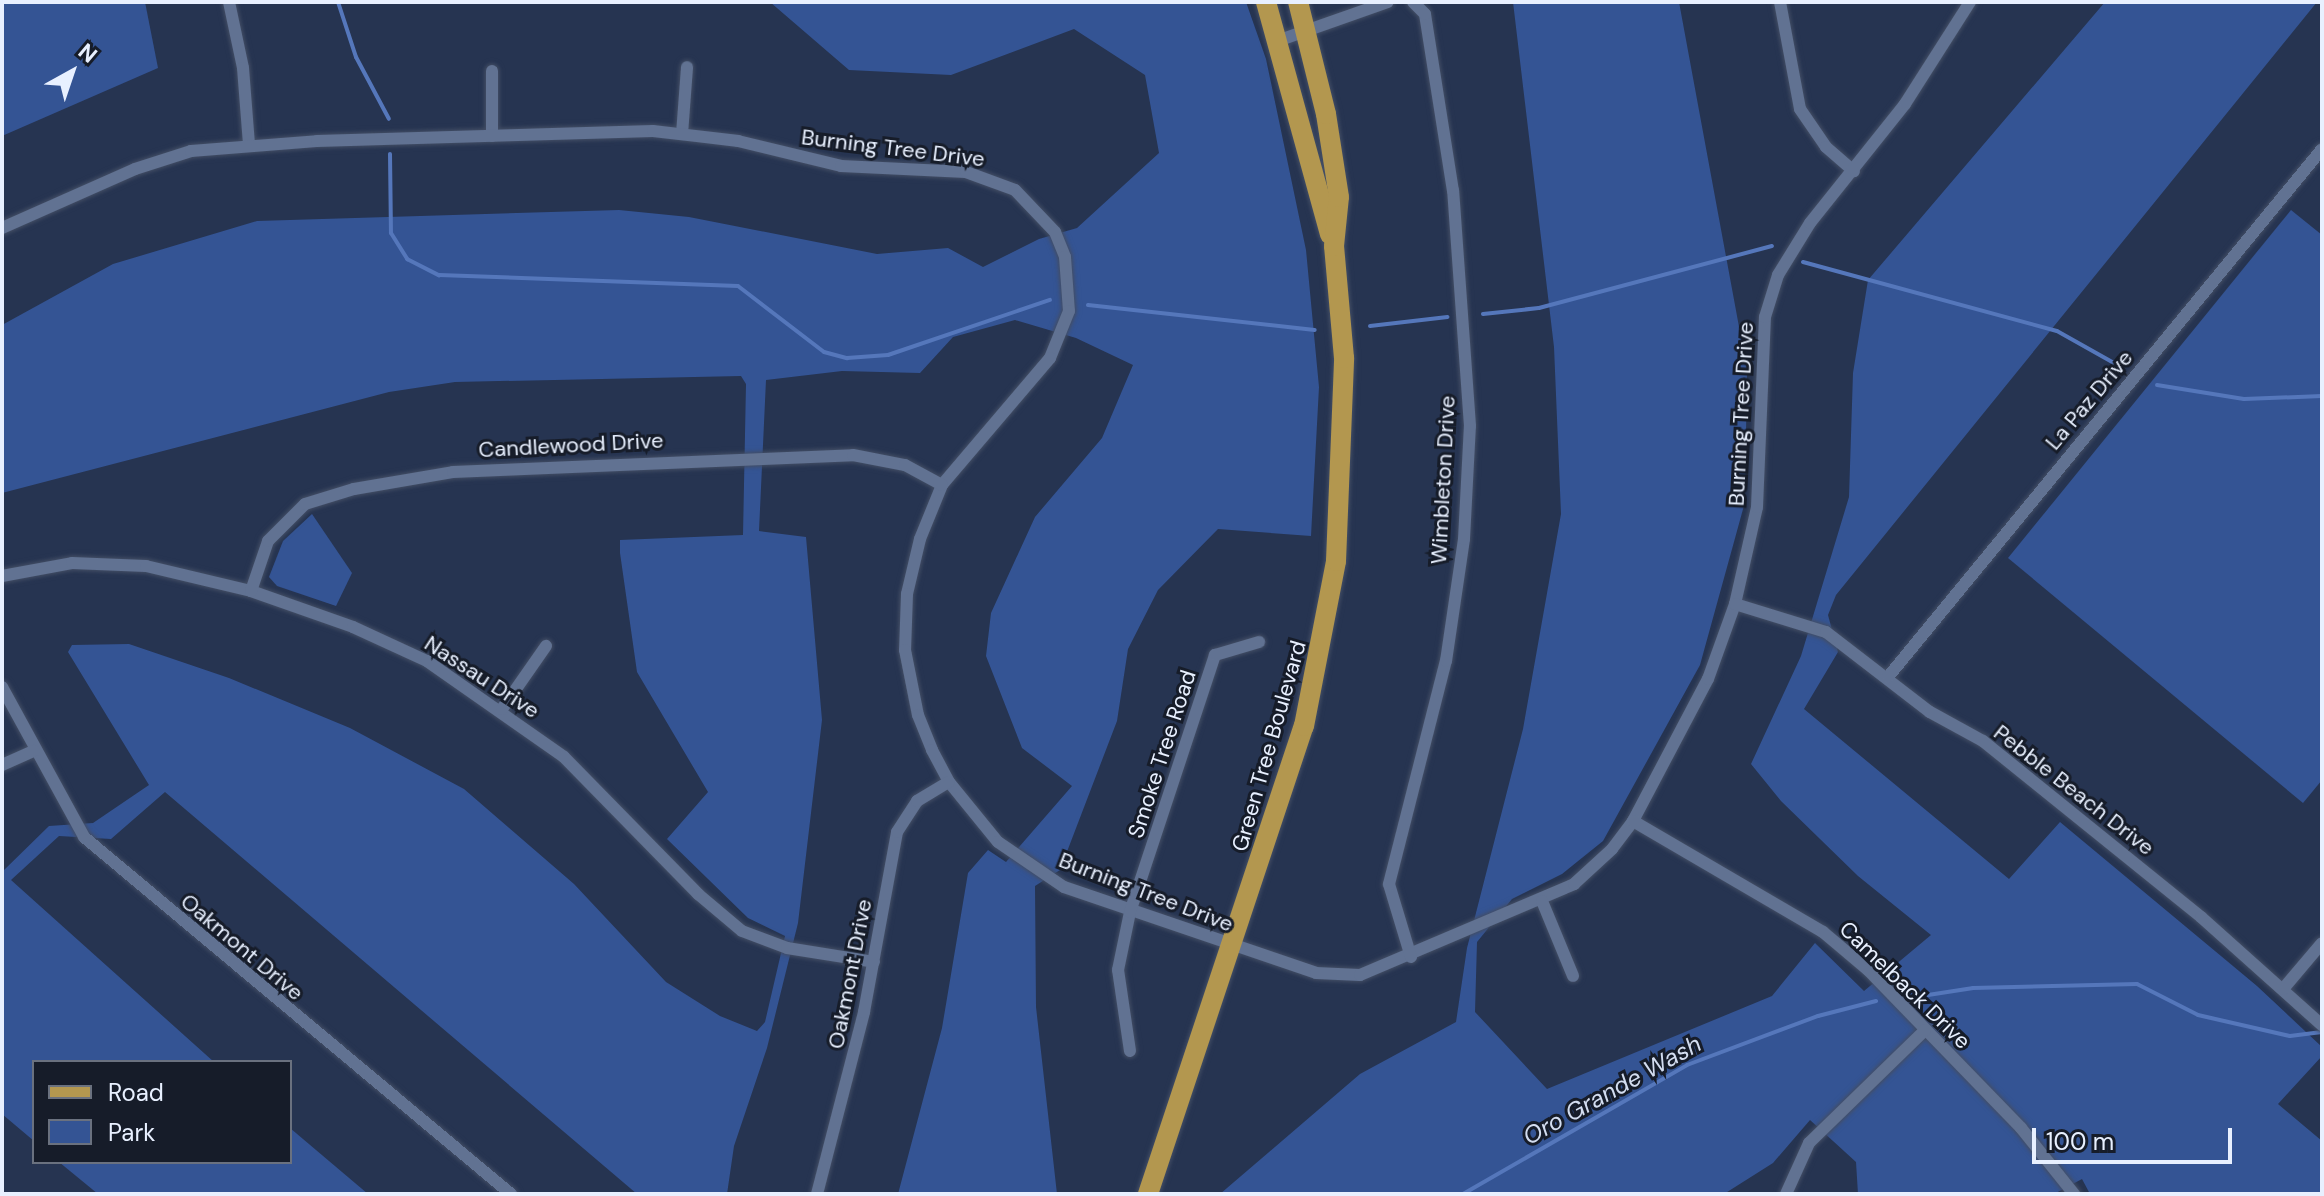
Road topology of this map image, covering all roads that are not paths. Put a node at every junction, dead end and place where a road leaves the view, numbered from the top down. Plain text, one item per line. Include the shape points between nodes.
1 (229, 2) edge
2 (1266, 2) edge
3 (1298, 2) edge
4 (1388, 2) edge
5 (1413, 2) edge
6 (1780, 2) edge
7 (1970, 2) edge
8 (1308, 31) junction
9 (1280, 40) junction
10 (687, 67) dead end
11 (492, 71) dead end
12 (682, 134) junction
13 (492, 136) junction
14 (249, 144) junction
15 (2322, 149) edge
16 (1854, 171) junction
17 (2, 228) edge
18 (1334, 246) junction
19 (942, 485) junction
20 (2, 576) edge
21 (251, 591) junction
22 (1735, 604) junction
23 (1259, 642) dead end
24 (546, 646) dead end
25 (1888, 677) junction
26 (2, 687) edge
27 (502, 709) junction
28 (34, 751) junction
29 (2, 765) edge
30 (949, 782) junction
31 (1633, 821) junction
32 (1542, 901) junction
33 (1130, 912) junction
34 (2322, 943) edge
35 (1232, 946) junction
36 (1411, 957) junction
37 (874, 962) junction
38 (1573, 976) dead end
39 (2283, 989) junction
40 (2322, 1025) edge
41 (1925, 1030) junction
42 (1130, 1051) dead end
43 (511, 1194) edge
44 (817, 1194) edge
45 (1148, 1194) edge
46 (1786, 1194) edge
47 (2074, 1194) edge

1 - 14 street via 243,68
2 - 9 main road, Green Tree Boulevard
3 - 8 main road, Green Tree Boulevard
4 - 8 street
5 - 36 street, Wimbleton Drive via 1425,14 1453,191 1470,426 1464,539 1446,661 1389,884
6 - 16 street via 1800,109 1826,147
7 - 16 street, Burning Tree Drive via 1905,104
8 - 9 street
8 - 18 main road, Green Tree Boulevard via 1339,197
9 - 18 main road, Green Tree Boulevard
10 - 12 street
11 - 13 street
12 - 13 street, Burning Tree Drive
12 - 19 street, Burning Tree Drive via 841,166 988,177 1015,190 1048,220 1065,257 1070,287 1061,336 1050,358
13 - 14 street, Burning Tree Drive
14 - 17 street, Burning Tree Drive via 191,151 135,169
15 - 25 street, La Paz Drive
16 - 22 street, Burning Tree Drive via 1792,248 1771,295 1765,317 1757,507
18 - 35 main road, Green Tree Boulevard via 1344,358 1336,561 1304,726
19 - 21 street, Candlewood Drive via 905,465 853,455 453,472 305,504 268,541
19 - 30 street, Burning Tree Drive via 912,566 905,650 918,715
20 - 21 street, Nassau Drive via 72,563 146,566
21 - 27 street, Nassau Drive via 427,661
22 - 25 street, Pebble Beach Drive via 1826,632
22 - 31 street, Burning Tree Drive via 1708,679
23 - 33 street, Smoke Tree Road via 1215,655
24 - 27 street
25 - 39 street, Pebble Beach Drive via 1930,712 1996,751
26 - 28 street, Oakmont Drive
27 - 37 street, Nassau Drive via 564,757 698,894 742,931 787,948
28 - 29 street
28 - 43 street, Oakmont Drive via 84,837
30 - 33 street, Burning Tree Drive via 975,818 1021,861 1064,887
30 - 37 street, Oakmont Drive via 917,801 897,832
31 - 32 street, Burning Tree Drive via 1591,871
31 - 41 street, Camelback Drive via 1823,932
32 - 36 street, Burning Tree Drive
32 - 38 street
33 - 35 street, Burning Tree Drive
33 - 42 street, Smoke Tree Road via 1118,970
34 - 39 street
35 - 36 street, Burning Tree Drive via 1339,977
35 - 45 main road, Green Tree Boulevard
37 - 44 street, Oakmont Drive
39 - 40 street, Pebble Beach Drive
41 - 46 street via 1809,1143
41 - 47 street, Camelback Drive via 2021,1128

